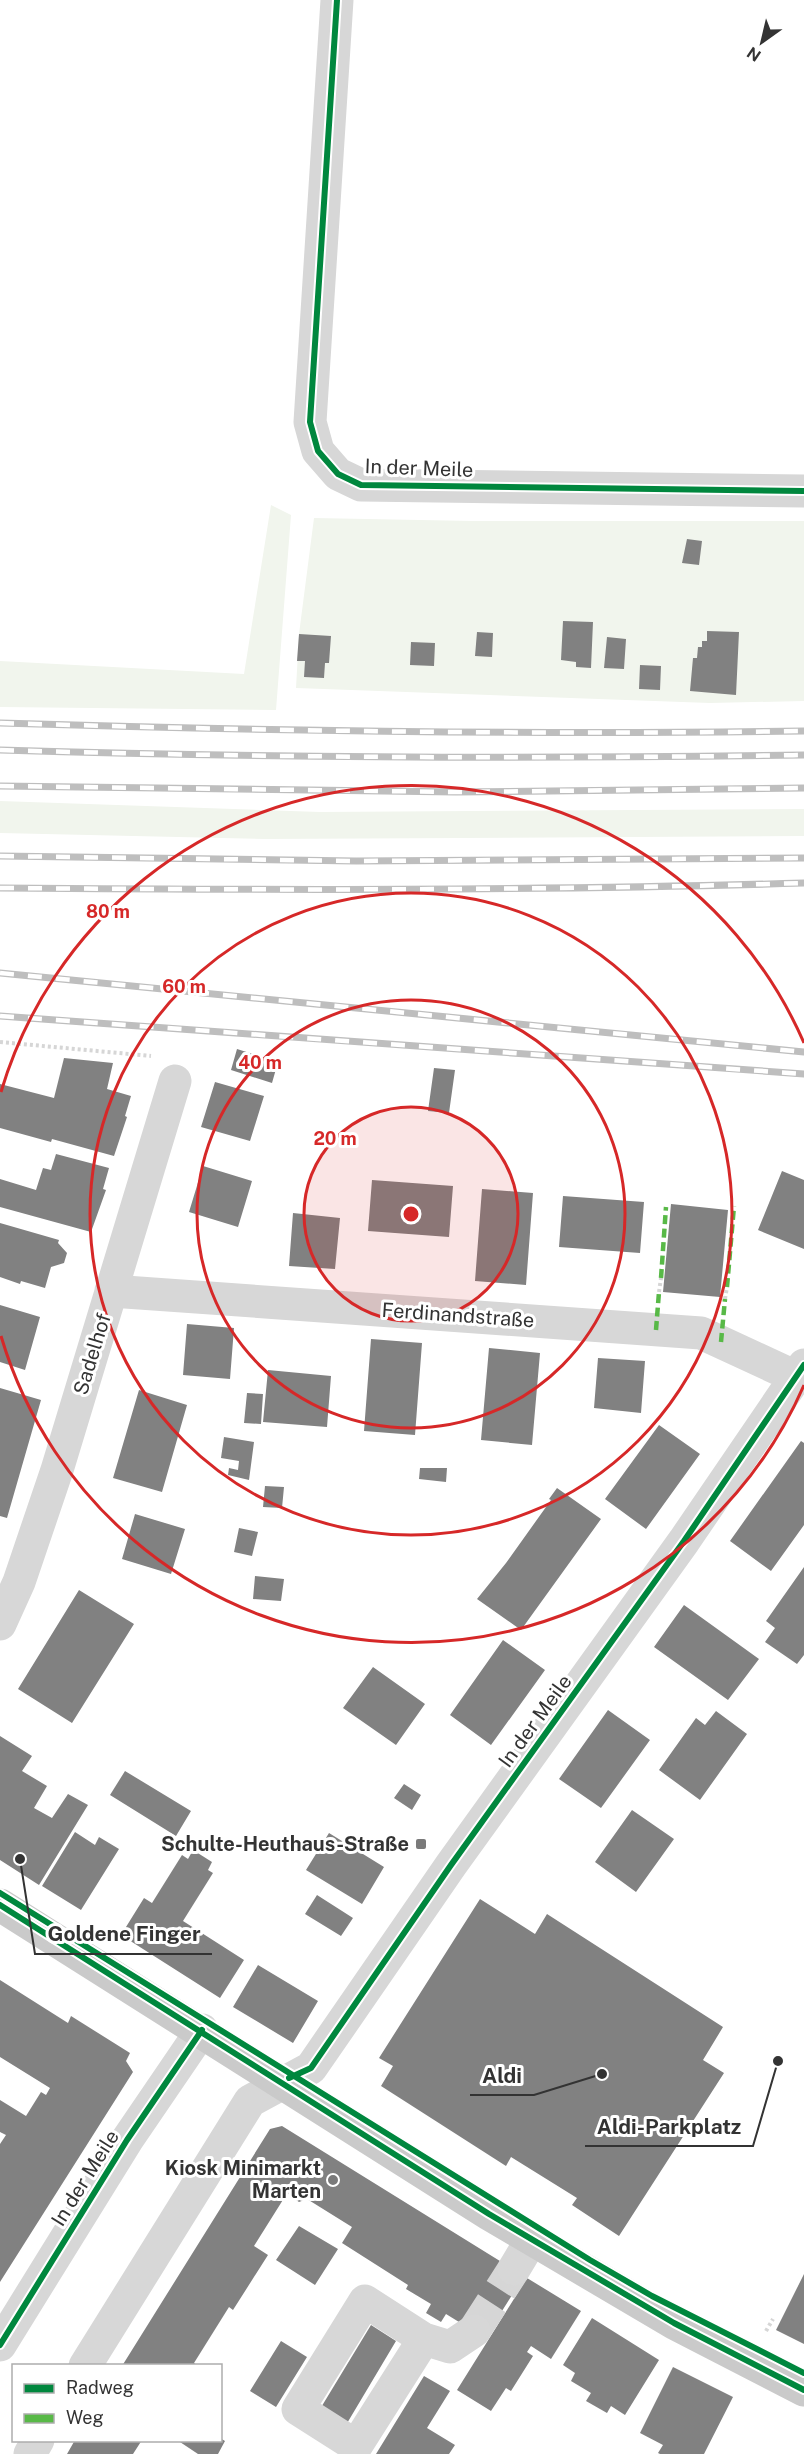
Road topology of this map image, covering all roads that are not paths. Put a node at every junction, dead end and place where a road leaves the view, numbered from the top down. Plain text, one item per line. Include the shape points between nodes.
1 (337, 0) edge
2 (804, 491) edge
3 (166, 1069) road end
4 (111, 1291) junction
5 (800, 1371) edge
6 (0, 1624) edge
7 (0, 1905) edge
8 (202, 2030) junction
9 (281, 2082) junction
10 (532, 2239) junction
11 (514, 2269) tunnel mouth
12 (474, 2331) tunnel mouth
13 (424, 2338) dead end
14 (0, 2345) edge
15 (86, 2364) edge
16 (804, 2390) edge

1 - 2 street, In der Meile via 310,422 318,451 338,474 361,485
3 - 4 street, Sadelhof
4 - 5 street, Ferdinandstraße via 701,1334
4 - 6 street, Sadelhof via 57,1470
5 - 9 street, In der Meile via 311,2068
7 - 8 main road
8 - 9 main road
8 - 14 street, In der Meile via 127,2140
9 - 10 main road
9 - 15 street, In der Meile via 250,2101
10 - 11 street
10 - 16 main road via 674,2323
12 - 13 street via 450,2347

